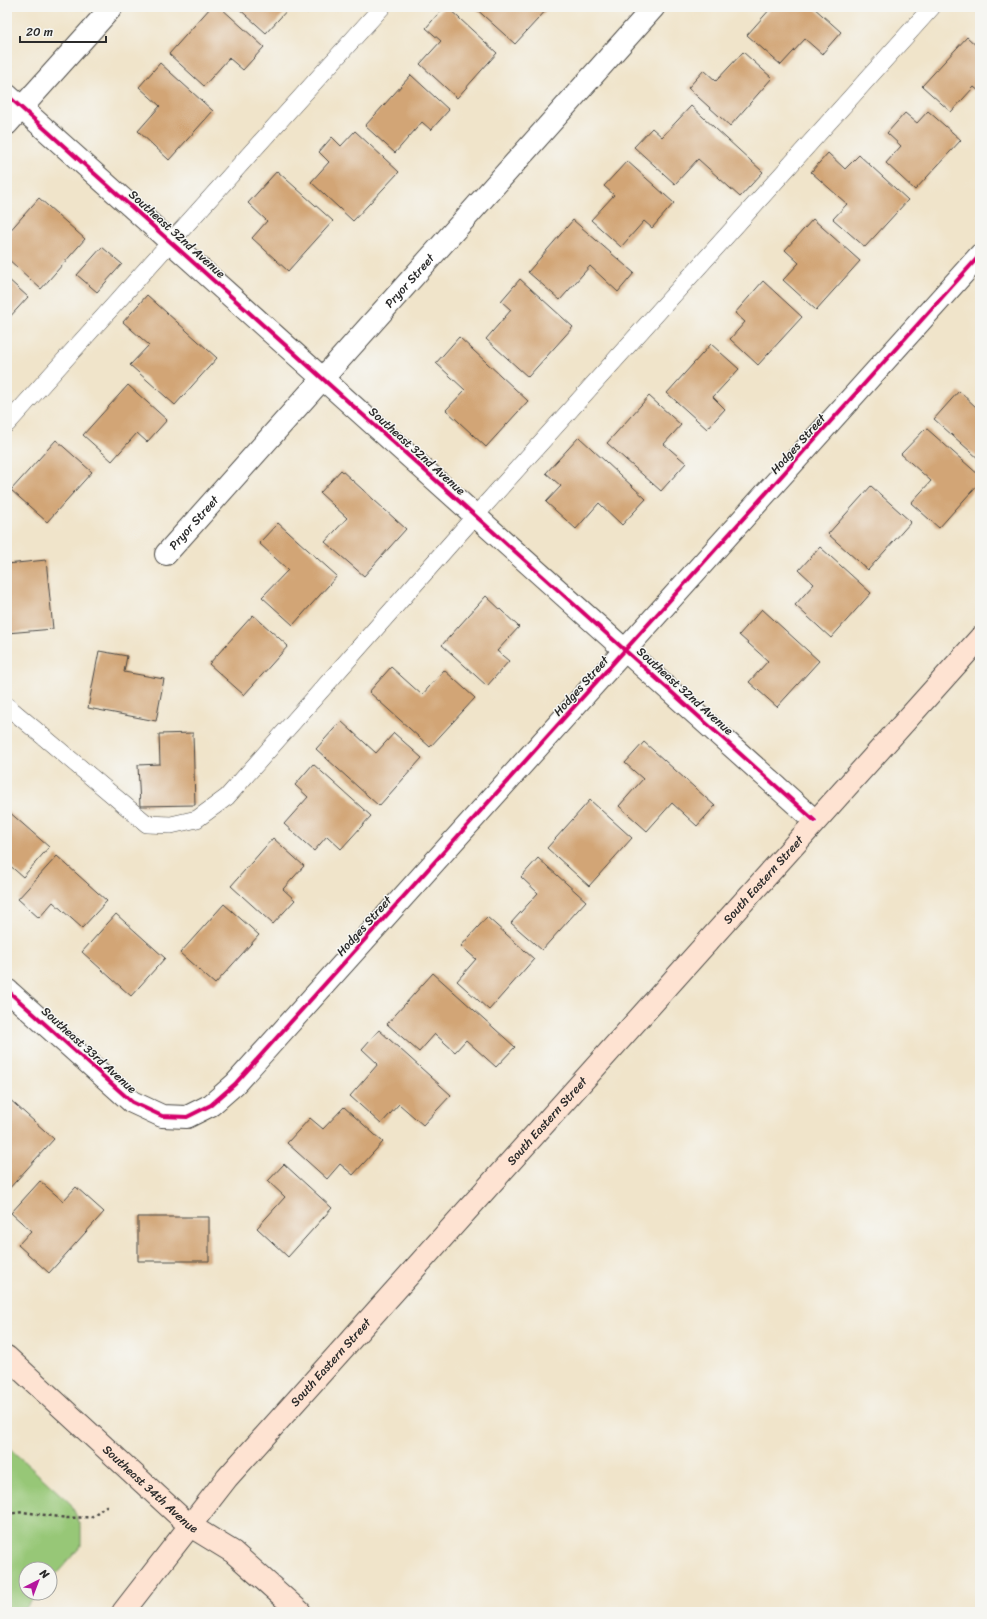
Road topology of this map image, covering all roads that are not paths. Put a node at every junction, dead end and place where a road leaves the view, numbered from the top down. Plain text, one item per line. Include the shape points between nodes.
1 (112, 7) edge
2 (382, 7) edge
3 (654, 7) edge
4 (932, 7) edge
5 (12, 109) edge
6 (170, 242) junction
7 (980, 256) edge
8 (321, 378) junction
9 (7, 424) edge
10 (475, 516) junction
11 (166, 554) dead end
12 (980, 638) edge
13 (626, 651) junction
14 (7, 706) edge
15 (815, 821) junction
16 (7, 990) edge
17 (187, 1117) joint
18 (7, 1357) edge
19 (190, 1525) junction
20 (123, 1612) edge
21 (300, 1612) edge

1 - 5 street
2 - 6 lane
3 - 8 street, Pryor Street
4 - 10 lane
5 - 6 street, Southeast 32nd Avenue
6 - 8 street, Southeast 32nd Avenue
6 - 9 lane
7 - 13 street, Hodges Street
8 - 10 street, Southeast 32nd Avenue
8 - 11 street, Pryor Street
10 - 13 street, Southeast 32nd Avenue
10 - 14 lane via 227,797 197,819 171,824 147,824
12 - 15 main road, South Eastern Street
13 - 15 street, Southeast 32nd Avenue
13 - 17 street, Hodges Street via 235,1084 211,1106
15 - 19 main road, South Eastern Street via 227,1478
16 - 17 street, Southeast 33rd Avenue via 132,1102 162,1116
18 - 19 main road, Southeast 34th Avenue
19 - 20 main road, South Eastern Street
19 - 21 main road, Southeast 34th Avenue via 233,1552

